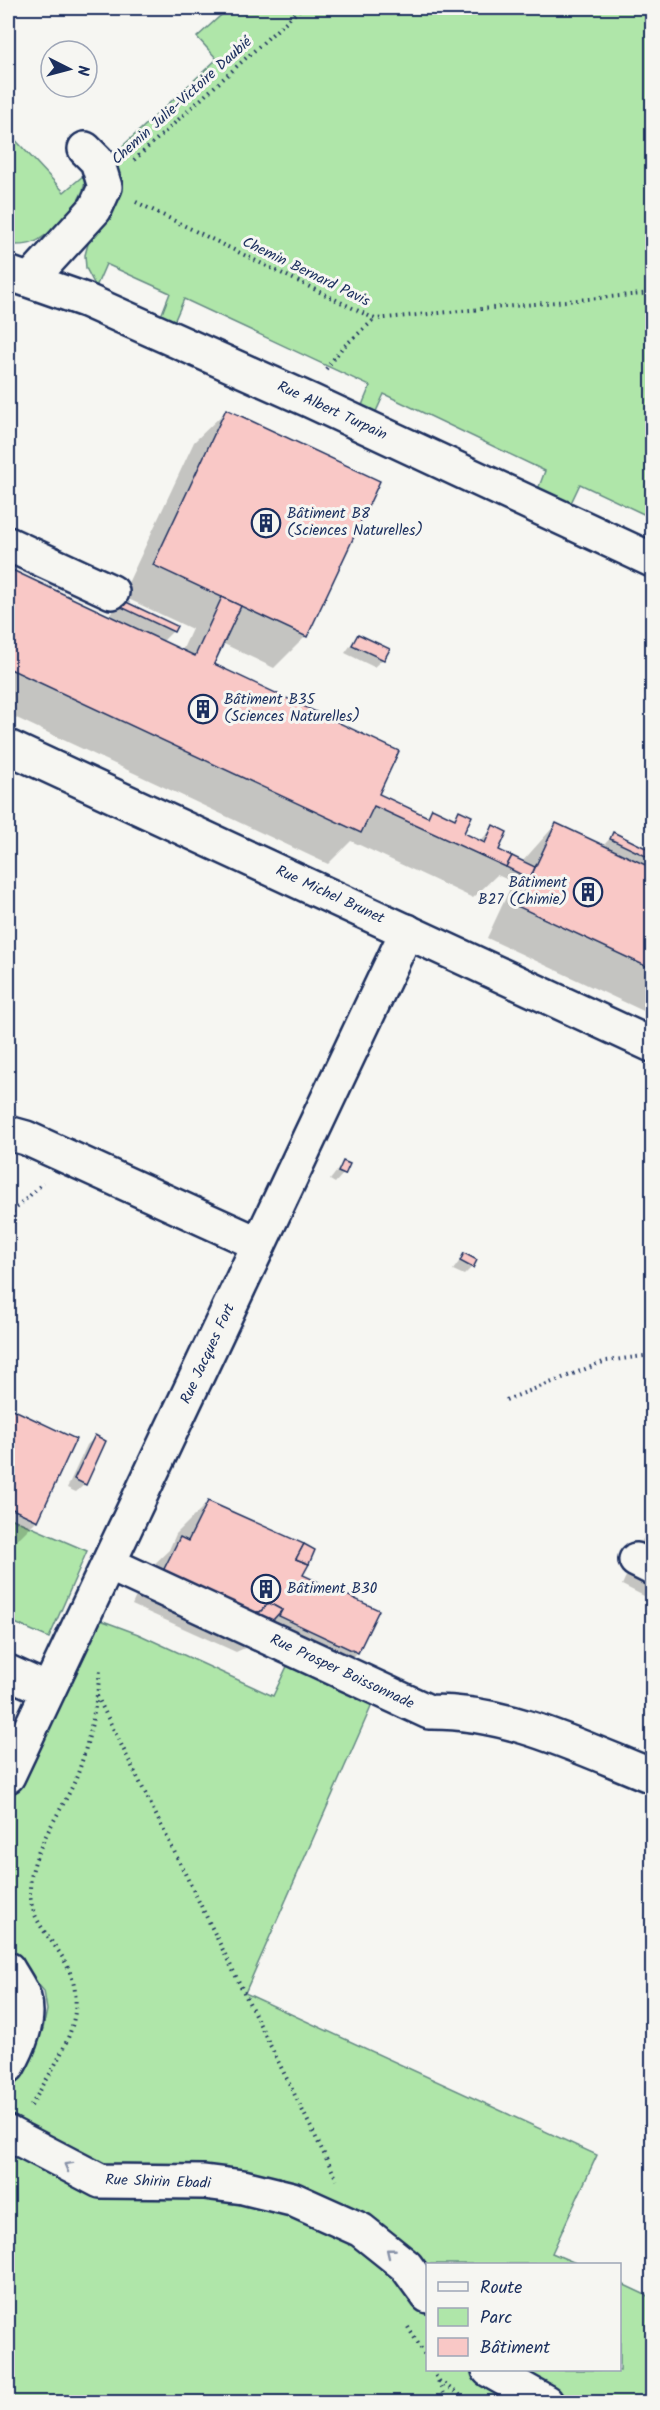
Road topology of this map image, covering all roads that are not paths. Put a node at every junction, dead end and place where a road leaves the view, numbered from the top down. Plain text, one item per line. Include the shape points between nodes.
1 (85, 149) dead end
2 (19, 277) edge
3 (8, 544) edge
4 (652, 560) edge
5 (112, 592) dead end
6 (8, 747) edge
7 (407, 931) junction
8 (652, 1046) edge
9 (8, 1133) edge
10 (259, 1244) junction
11 (108, 1564) junction
12 (8, 1672) edge
13 (48, 1690) junction
14 (8, 1776) edge
15 (652, 1776) edge
16 (8, 1970) edge
17 (8, 2067) edge
18 (11, 2135) edge
19 (426, 2293) edge
20 (491, 2371) edge
21 (546, 2403) edge

1 - 2 street via 96,161 105,187 95,209
2 - 4 street, Rue Albert Turpain via 85,300 311,401
3 - 5 street
6 - 7 street, Rue Michel Brunet
7 - 8 street, Rue Michel Brunet
7 - 10 street, Rue Jacques Fort
9 - 10 street
10 - 11 street, Rue Jacques Fort
11 - 13 street, Rue Jacques Fort
11 - 15 street, Rue Prosper Boissonnade via 429,1712 498,1718
12 - 13 street
13 - 14 street, Rue Jacques Fort
16 - 17 street via 24,1999 25,2020
19 -> 18 street, Rue Shirin Ebadi via 406,2266 361,2230 292,2199 204,2182 100,2181
20 - 21 street

